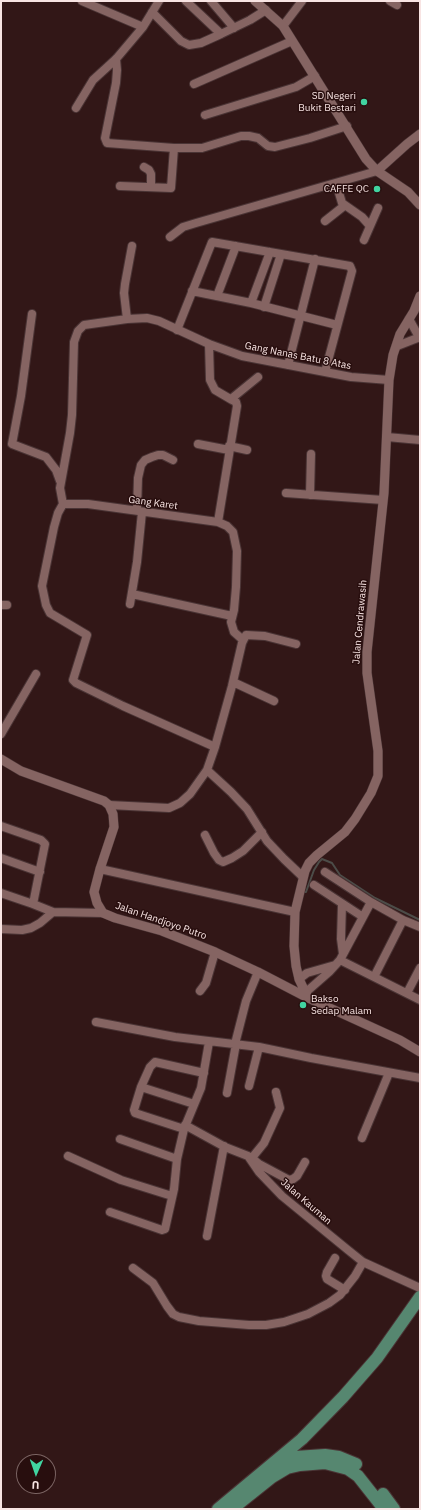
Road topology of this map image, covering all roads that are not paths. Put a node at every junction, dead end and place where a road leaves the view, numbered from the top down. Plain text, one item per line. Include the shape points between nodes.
1 (82, 1) edge
2 (158, 1) edge
3 (186, 1) edge
4 (211, 1) edge
5 (255, 1) edge
6 (302, 1) edge
7 (266, 10) junction
8 (152, 12) junction
9 (282, 26) junction
10 (143, 27) junction
11 (234, 28) junction
12 (221, 34) junction
13 (292, 41) junction
14 (116, 59) junction
15 (315, 76) junction
16 (194, 84) dead end
17 (76, 108) dead end
18 (205, 115) dead end
19 (347, 126) junction
20 (420, 134) edge
21 (174, 148) junction
22 (144, 167) dead end
23 (377, 171) junction
24 (336, 183) junction
25 (120, 186) dead end
26 (151, 186) junction
27 (420, 205) edge
28 (344, 206) junction
29 (378, 208) dead end
30 (325, 221) dead end
31 (370, 226) junction
32 (170, 237) dead end
33 (364, 240) dead end
34 (132, 246) dead end
35 (236, 246) junction
36 (270, 252) junction
37 (281, 254) junction
38 (314, 259) junction
39 (192, 291) junction
40 (217, 296) junction
41 (420, 296) edge
42 (251, 304) junction
43 (264, 307) junction
44 (32, 314) dead end
45 (300, 316) junction
46 (127, 319) junction
47 (409, 319) junction
48 (337, 325) junction
49 (177, 330) junction
50 (419, 337) edge
51 (209, 344) junction
52 (396, 346) junction
53 (288, 364) junction
54 (325, 372) junction
55 (258, 377) dead end
56 (389, 380) junction
57 (230, 399) junction
58 (387, 437) junction
59 (420, 440) edge
60 (198, 444) dead end
61 (229, 448) junction
62 (247, 450) dead end
63 (311, 454) dead end
64 (173, 460) dead end
65 (61, 482) junction
66 (286, 493) dead end
67 (310, 495) junction
68 (383, 500) junction
69 (63, 504) junction
70 (140, 511) junction
71 (218, 522) junction
72 (132, 594) junction
73 (130, 604) dead end
74 (232, 616) junction
75 (245, 638) junction
76 (296, 644) dead end
77 (36, 674) dead end
78 (233, 682) junction
79 (274, 701) dead end
80 (1, 734) edge
81 (215, 747) junction
82 (1, 759) edge
83 (207, 770) junction
84 (109, 805) junction
85 (1, 826) edge
86 (262, 832) junction
87 (205, 835) dead end
88 (1, 858) edge
89 (100, 868) junction
90 (40, 872) junction
91 (325, 872) dead end
92 (303, 877) junction
93 (314, 885) dead end
94 (1, 893) edge
95 (371, 902) junction
96 (34, 904) junction
97 (342, 904) junction
98 (53, 912) junction
99 (295, 912) junction
100 (103, 913) junction
101 (363, 917) junction
102 (403, 920) junction
103 (420, 927) edge
104 (1, 929) edge
105 (216, 952) junction
106 (340, 959) junction
107 (420, 968) edge
108 (258, 972) junction
109 (374, 977) junction
110 (299, 979) junction
111 (200, 991) dead end
112 (407, 993) junction
113 (306, 995) junction
114 (420, 1000) edge
115 (96, 1022) dead end
116 (209, 1042) junction
117 (236, 1042) junction
118 (259, 1047) junction
119 (420, 1052) edge
120 (204, 1073) junction
121 (390, 1073) junction
122 (420, 1078) edge
123 (249, 1086) dead end
124 (141, 1087) junction
125 (276, 1092) dead end
126 (227, 1093) dead end
127 (194, 1104) junction
128 (184, 1127) junction
129 (362, 1138) dead end
130 (120, 1139) dead end
131 (224, 1146) junction
132 (68, 1156) dead end
133 (252, 1158) junction
134 (177, 1159) junction
135 (305, 1162) dead end
136 (172, 1196) junction
137 (110, 1212) dead end
138 (207, 1236) dead end
139 (334, 1258) dead end
140 (363, 1262) junction
141 (133, 1268) dead end
142 (420, 1288) edge
143 (345, 1290) junction
144 (420, 1297) edge
145 (302, 1439) junction
146 (312, 1455) junction
147 (266, 1470) junction
148 (218, 1509) edge
149 (232, 1509) edge
150 (384, 1509) edge
151 (394, 1509) edge

1 - 10 street
2 - 8 street
3 - 12 street
4 - 11 street
5 - 7 street
6 - 9 street
7 - 9 street
7 - 11 street
8 - 10 street
8 - 12 street via 187,44 201,43
9 - 13 street
10 - 14 street
11 - 12 street
13 - 15 street
13 - 16 street
14 - 17 street via 93,80
14 - 21 street via 116,83 106,142
15 - 18 street via 296,87
15 - 19 street
19 - 21 street via 279,147 271,147 258,138 246,136 205,148
19 - 23 street via 363,155
20 - 23 street
21 - 26 street via 171,188
22 - 26 street via 151,174
23 - 24 street
23 - 27 street via 408,192
24 - 28 street via 339,198
24 - 32 street via 183,227
25 - 26 street
28 - 30 street
28 - 31 street via 359,215
29 - 31 street
31 - 33 street
34 - 46 street via 124,293
35 - 36 street
35 - 39 street via 211,242
35 - 40 street
36 - 37 street
36 - 42 street
37 - 38 street
37 - 43 street
38 - 45 street
38 - 48 street via 352,268
39 - 40 street
39 - 49 street
40 - 42 street
41 - 47 street, Jalan Cendrawasih
42 - 43 street
43 - 45 street
44 - 65 street via 12,444 46,457
45 - 48 street
45 - 53 street
46 - 49 street, Gang Nanas Batu 8 Atas via 147,318
46 - 65 street, Gang Nanas Batu 8 Atas via 84,325 75,335 72,423
47 - 50 street
47 - 52 street, Jalan Cendrawasih
48 - 54 street
49 - 51 street, Gang Nanas Batu 8 Atas
50 - 52 street
51 - 53 street, Gang Nanas Batu 8 Atas via 242,356
51 - 57 street via 210,380 215,390
52 - 56 street, Jalan Cendrawasih
53 - 54 street, Gang Nanas Batu 8 Atas
54 - 56 street, Gang Nanas Batu 8 Atas
55 - 57 street
56 - 58 street, Jalan Cendrawasih
57 - 61 street via 236,402 236,406
58 - 59 street
58 - 68 street, Jalan Cendrawasih
60 - 61 street
61 - 62 street
61 - 71 street
63 - 67 street
64 - 70 street via 158,455 145,460 141,465 138,478
65 - 69 street, Gang Nanas Batu 8 Atas via 60,495
66 - 67 street
67 - 68 street
68 - 92 street, Jalan Cendrawasih via 367,652 367,674 378,751 378,776 356,819 309,863
69 - 70 street, Gang Karet via 88,504
69 - 81 street via 54,527 42,586 50,613 87,635 73,680 123,706
70 - 71 street, Gang Karet
70 - 72 street
71 - 74 street, Gang Karet via 233,532 236,541 236,587
72 - 73 street
72 - 74 street
74 - 75 street, Gang Karet via 232,629
75 - 76 street via 265,636
75 - 78 street
77 - 80 street
78 - 79 street
78 - 81 street
81 - 83 street
82 - 84 street via 21,771
83 - 84 street via 190,794 169,808
83 - 86 street via 248,809
84 - 89 street, Jalan Handjoyo Putro via 114,827
85 - 90 street via 44,842
86 - 87 street via 243,851 223,862 214,854
86 - 92 street via 267,841
88 - 90 street
89 - 99 street
89 - 100 street, Jalan Handjoyo Putro via 94,892 99,909
90 - 96 street
91 - 95 street
92 - 99 street, Jalan Cendrawasih
93 - 97 street
94 - 96 street
95 - 101 street
95 - 102 street
96 - 98 street
97 - 101 street
97 - 106 street
98 - 100 street
98 - 104 street via 31,928
99 - 110 street, Jalan Cendrawasih via 294,946
100 - 105 street, Jalan Handjoyo Putro via 162,931
101 - 106 street
102 - 103 street
102 - 109 street
105 - 108 street, Jalan Handjoyo Putro
105 - 111 street via 206,983
106 - 109 street
106 - 110 street
106 - 113 street
107 - 112 street
108 - 113 street, Jalan Handjoyo Putro
108 - 117 street via 246,1001
109 - 112 street
110 - 113 street, Jalan Cendrawasih
112 - 114 street
113 - 119 street, Jalan Handjoyo Putro
115 - 116 street
116 - 117 street
116 - 120 street
117 - 118 street
117 - 126 street
118 - 121 street
118 - 123 street
120 - 124 street via 155,1062
120 - 127 street
121 - 122 street
121 - 129 street
124 - 127 street
124 - 128 street, Jalan Kauman via 135,1113
125 - 133 street via 280,1108 264,1143
127 - 128 street
128 - 131 street, Jalan Kauman
128 - 134 street
130 - 134 street
131 - 133 street, Jalan Kauman
131 - 138 street
132 - 136 street via 121,1180
133 - 135 street via 288,1180 294,1179
133 - 140 street, Jalan Kauman via 259,1172 282,1196
134 - 136 street
136 - 137 street via 164,1230
139 - 143 street via 327,1272 327,1279
140 - 142 street, Jalan Kauman
140 - 143 street
141 - 143 street via 153,1283 173,1314 199,1321 249,1325 284,1322 329,1303
144 - 145 main road via 377,1358
145 - 146 main road via 301,1449 305,1454
145 - 147 main road
146 - 147 main road via 285,1460
146 - 151 main road via 339,1457 364,1470
147 - 148 main road
149 - 150 main road via 287,1468 300,1464 325,1463 348,1469 358,1476

